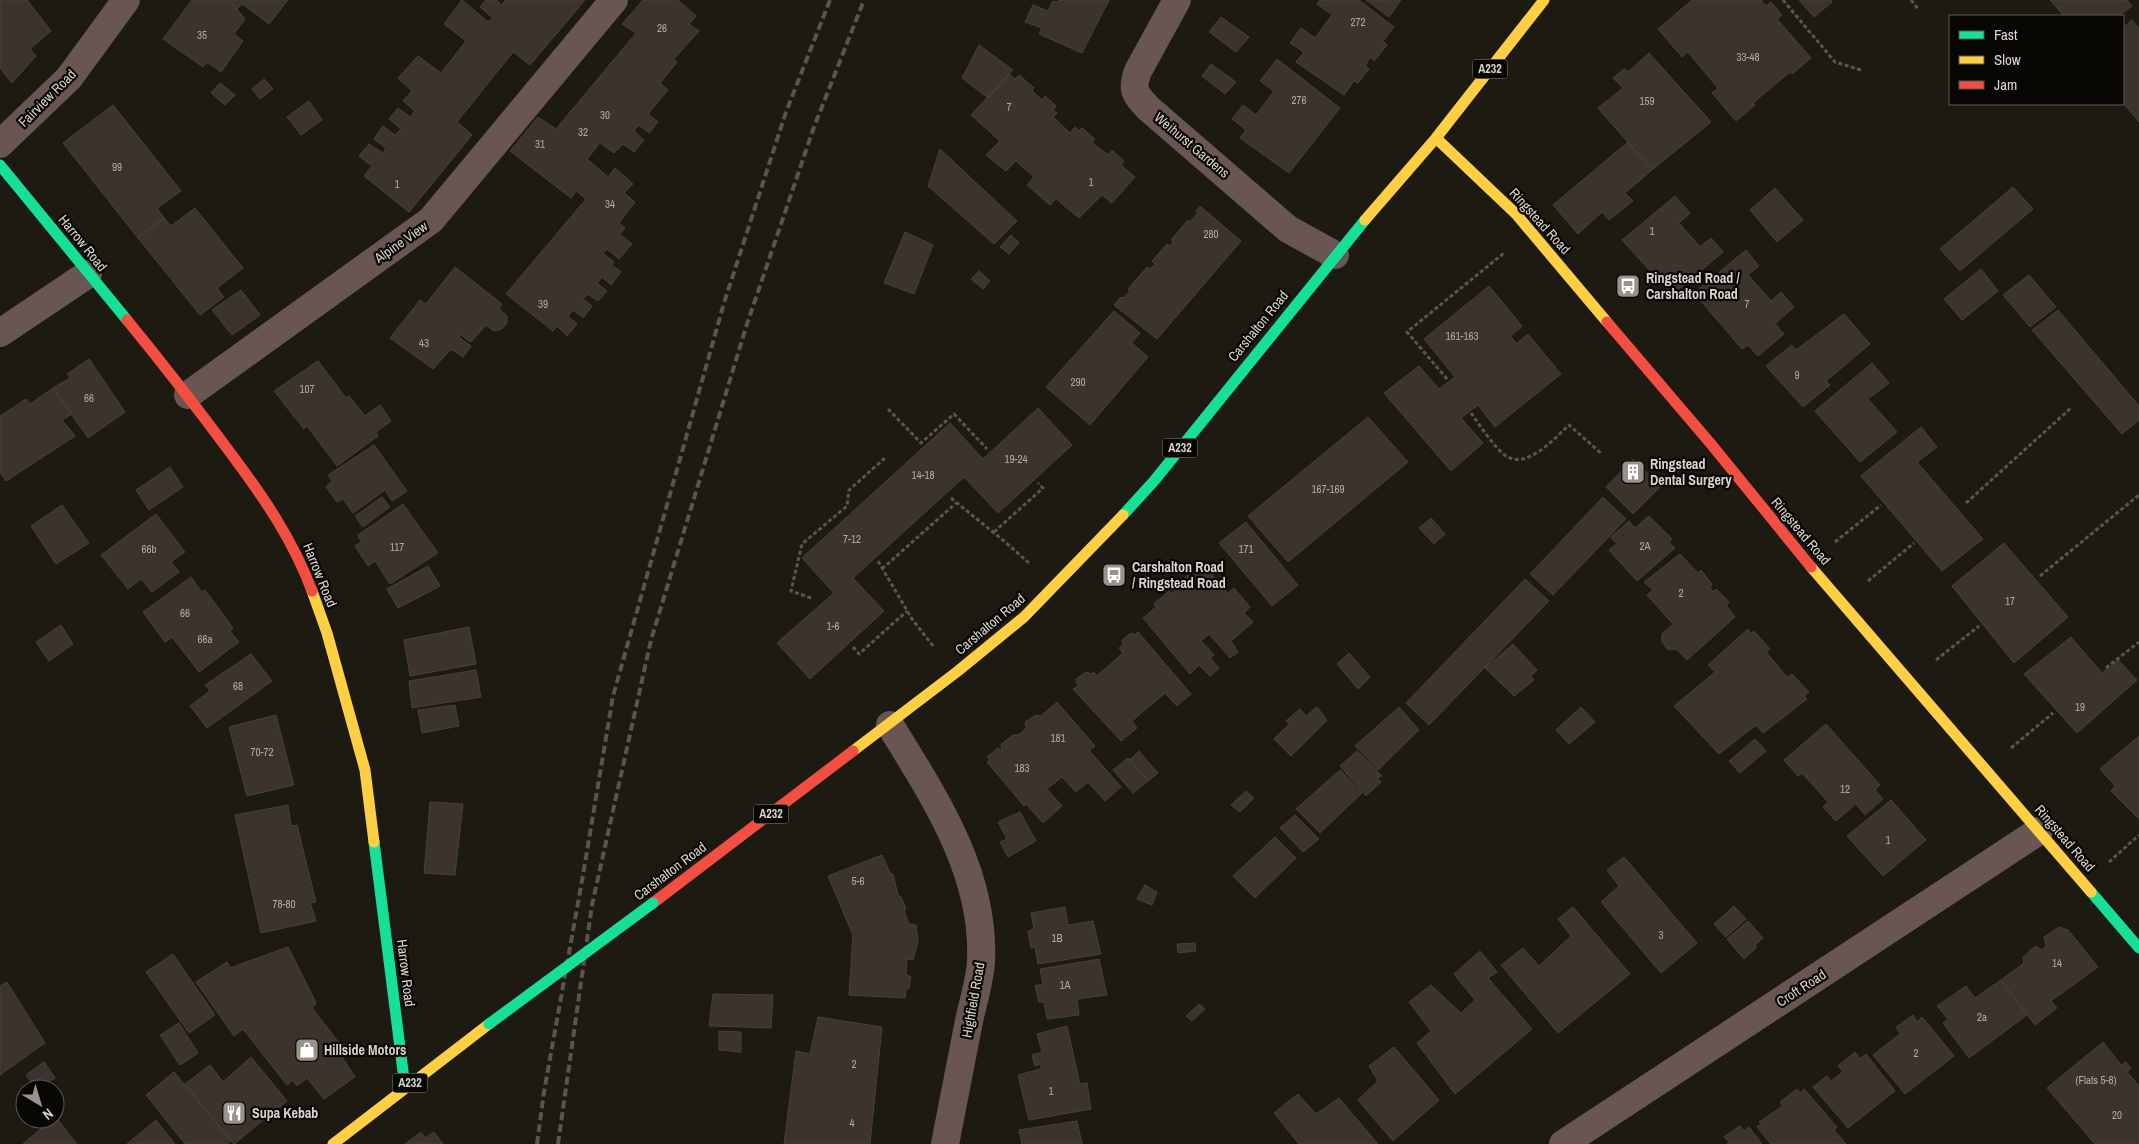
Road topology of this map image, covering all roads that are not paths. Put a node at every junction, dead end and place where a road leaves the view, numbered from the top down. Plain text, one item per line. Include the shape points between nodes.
1 (126, 0) edge
2 (614, 0) edge
3 (1177, 0) edge
4 (1544, 0) edge
5 (1436, 138) junction
6 (0, 144) edge
7 (0, 165) edge
8 (1335, 255) junction
9 (88, 274) junction
10 (0, 332) edge
11 (188, 395) junction
12 (890, 725) junction
13 (2039, 831) junction
14 (2139, 948) edge
15 (405, 1087) junction
16 (333, 1144) edge
17 (945, 1144) edge
18 (1563, 1144) edge

1 - 6 street, Fairview Road via 69,78
2 - 11 street, Alpine View via 432,220
3 - 8 street, Weihurst Gardens via 1138,71 1133,84 1137,96 1288,229
4 - 5 main road, Carshalton Road / A232
5 - 8 main road, Carshalton Road / A232
5 - 13 main road, Ringstead Road via 1516,214 1842,603
7 - 9 main road, Harrow Road
8 - 12 main road, Carshalton Road / A232 via 1154,481 1084,557 1024,617
9 - 10 street
9 - 11 main road, Harrow Road
11 - 15 main road, Harrow Road via 270,507 288,537 327,633 365,770
12 - 15 main road, Carshalton Road / A232, bridge
12 - 17 street, Highfield Road via 948,825 974,893 980,929 981,963
13 - 14 main road, Ringstead Road
13 - 18 street, Croft Road
15 - 16 main road, Carshalton Road / A232

